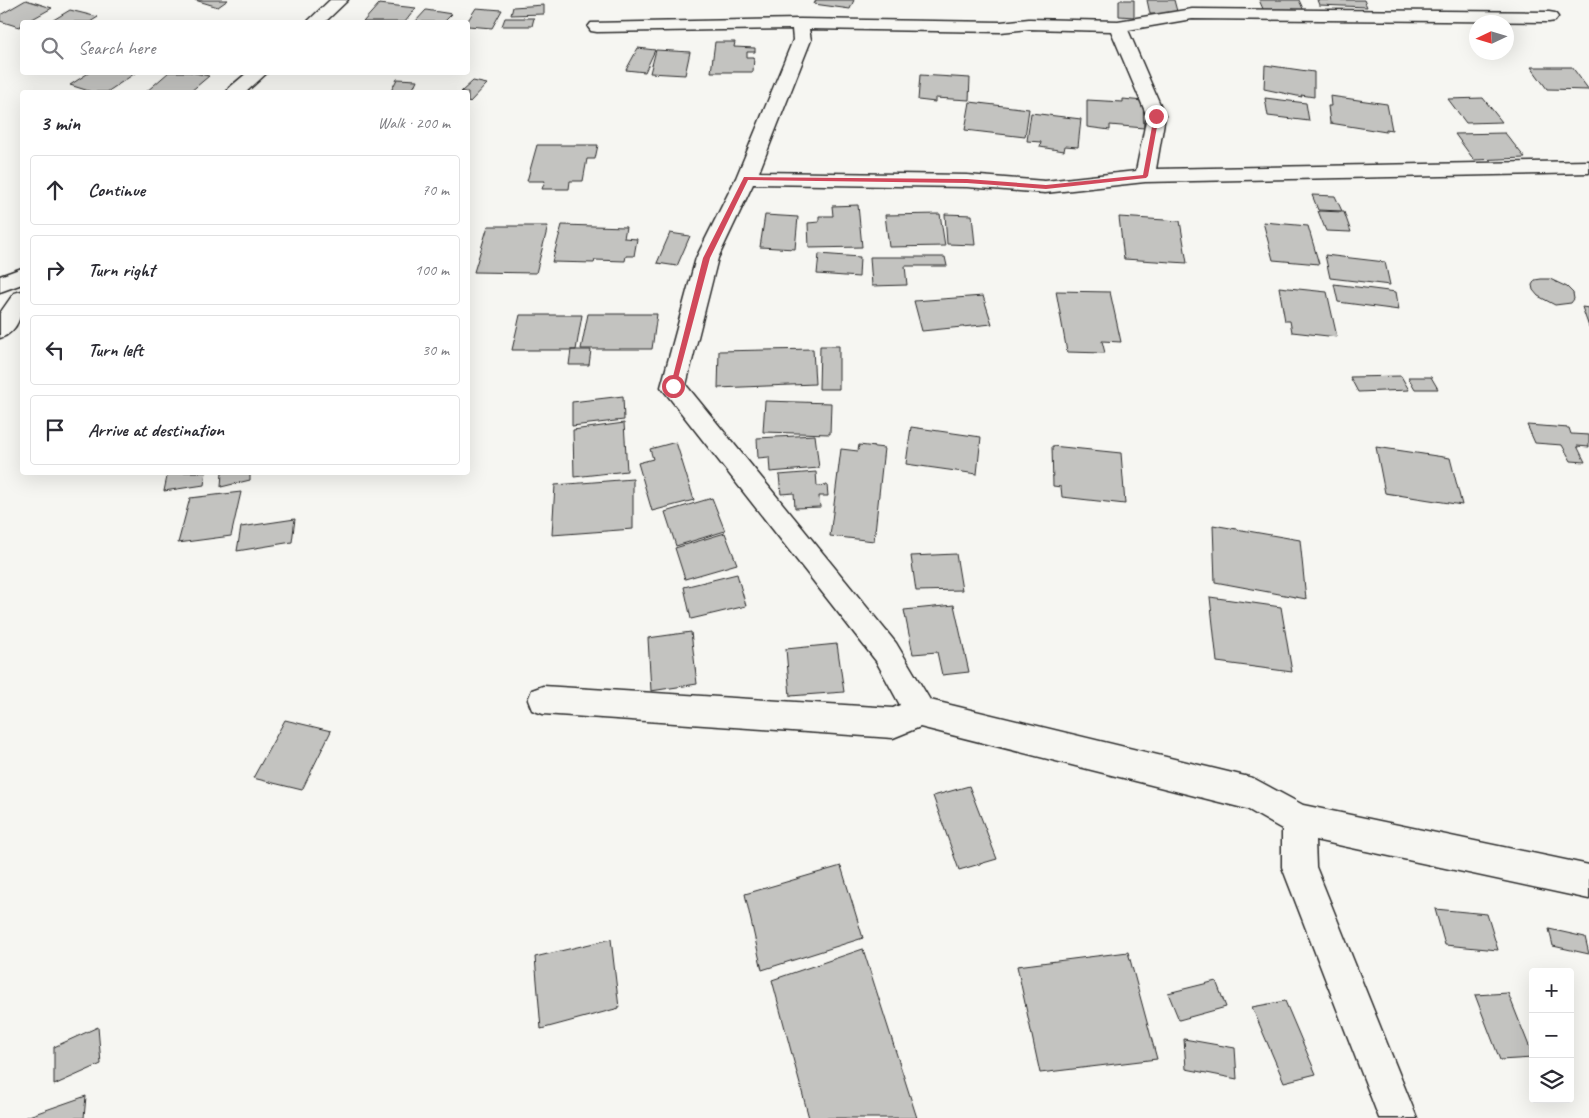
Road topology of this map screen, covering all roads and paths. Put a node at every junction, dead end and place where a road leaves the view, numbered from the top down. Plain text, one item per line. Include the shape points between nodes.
1 (340, 0) edge
2 (1549, 17) dead end
3 (317, 20) edge
4 (800, 24) junction
5 (1118, 26) junction
6 (597, 27) dead end
7 (255, 75) edge
8 (238, 90) edge
9 (1589, 167) edge
10 (1146, 176) junction
11 (746, 178) junction
12 (20, 277) edge
13 (0, 284) edge
14 (20, 302) edge
15 (0, 330) edge
16 (543, 700) dead end
17 (920, 712) junction
18 (1298, 820) junction
19 (1589, 882) edge
20 (1398, 1118) edge

1 - 3 street
2 - 5 street via 1192,14
4 - 5 street
4 - 6 street
4 - 11 street via 802,40
5 - 10 street via 1156,116
7 - 8 street
9 - 10 street
10 - 11 street via 1046,187 967,181
11 - 17 street via 706,258 673,386 886,652
12 - 13 street
14 - 15 street
16 - 17 street via 892,723
17 - 18 street via 1253,794
18 - 19 street
18 - 20 street via 1299,867

